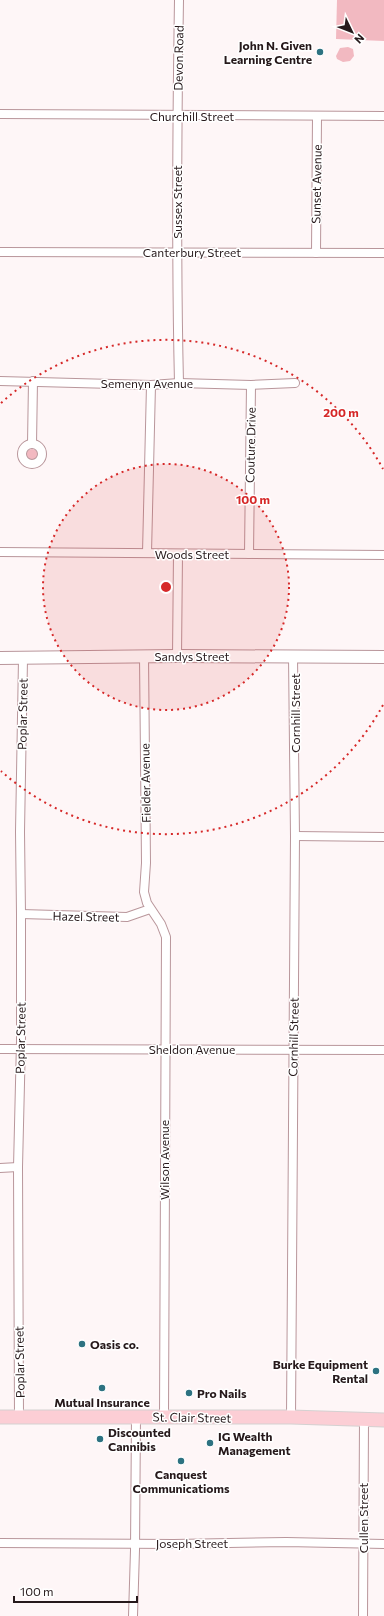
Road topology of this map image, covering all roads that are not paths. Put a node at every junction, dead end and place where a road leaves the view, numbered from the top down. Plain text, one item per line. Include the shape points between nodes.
1 (179, 0) edge
2 (0, 114) edge
3 (177, 116) junction
4 (317, 116) junction
5 (384, 116) edge
6 (0, 252) edge
7 (177, 252) junction
8 (316, 253) junction
9 (384, 253) edge
10 (0, 381) edge
11 (33, 381) junction
12 (179, 383) junction
13 (295, 383) dead end
14 (151, 385) junction
15 (251, 385) junction
16 (32, 444) dead end
17 (0, 552) edge
18 (147, 553) junction
19 (178, 554) junction
20 (249, 554) junction
21 (384, 555) edge
22 (144, 656) junction
23 (178, 656) junction
24 (294, 656) junction
25 (384, 657) edge
26 (0, 658) edge
27 (23, 659) junction
28 (295, 836) junction
29 (384, 837) edge
30 (150, 909) junction
31 (21, 914) junction
32 (0, 1049) edge
33 (20, 1049) junction
34 (164, 1049) junction
35 (293, 1050) junction
36 (384, 1050) edge
37 (0, 1168) edge
38 (18, 1168) junction
39 (164, 1416) junction
40 (0, 1417) edge
41 (19, 1417) junction
42 (136, 1417) junction
43 (291, 1417) junction
44 (364, 1420) junction
45 (384, 1420) edge
46 (0, 1543) edge
47 (135, 1544) junction
48 (364, 1544) junction
49 (384, 1544) edge
50 (133, 1616) edge
51 (363, 1616) edge

1 - 3 street, Devon Road
2 - 3 street, Churchill Street
3 - 4 street, Churchill Street
3 - 7 street, Sussex Street
4 - 5 street, Churchill Street
4 - 8 street, Sunset Avenue
6 - 7 street, Canterbury Street
7 - 8 street, Canterbury Street
7 - 12 street, Sussex Street
8 - 9 street, Canterbury Street
10 - 11 street, Semenyn Avenue
11 - 14 street, Semenyn Avenue
11 - 16 street
12 - 14 street, Semenyn Avenue
12 - 15 street, Semenyn Avenue
13 - 15 street, Semenyn Avenue
14 - 18 street
15 - 20 street, Couture Drive
17 - 18 street, Woods Street
18 - 19 street, Woods Street
19 - 20 street, Woods Street
19 - 23 street
20 - 21 street, Woods Street
22 - 23 street, Sandys Street
22 - 27 street, Sandys Street
22 - 30 street, Fielder Avenue via 144,892
23 - 24 street, Sandys Street
24 - 25 street, Sandys Street
24 - 28 street, Cornhill Street
26 - 27 street, Sandys Street
27 - 31 street, Poplar Street
28 - 29 street
28 - 35 street, Cornhill Street
30 - 31 street, Hazel Street via 127,917
30 - 34 street, Wilson Avenue via 161,924 166,937
31 - 33 street, Poplar Street
32 - 33 street, Sheldon Avenue
33 - 34 street, Sheldon Avenue
33 - 38 street, Poplar Street
34 - 35 street, Sheldon Avenue
34 - 39 street, Wilson Avenue
35 - 36 street, Sheldon Avenue
35 - 43 street, Cornhill Street
37 - 38 street
38 - 41 street, Poplar Street
39 - 42 main road, St. Clair Street
39 - 43 main road, St. Clair Street
40 - 41 main road, St. Clair Street
41 - 42 main road, St. Clair Street
42 - 47 street
43 - 44 main road, St. Clair Street
44 - 45 main road, St. Clair Street
44 - 48 street, Cullen Street
46 - 47 street, Joseph Street
47 - 48 street, Joseph Street
47 - 50 street
48 - 49 street, Joseph Street
48 - 51 street, Cullen Street

